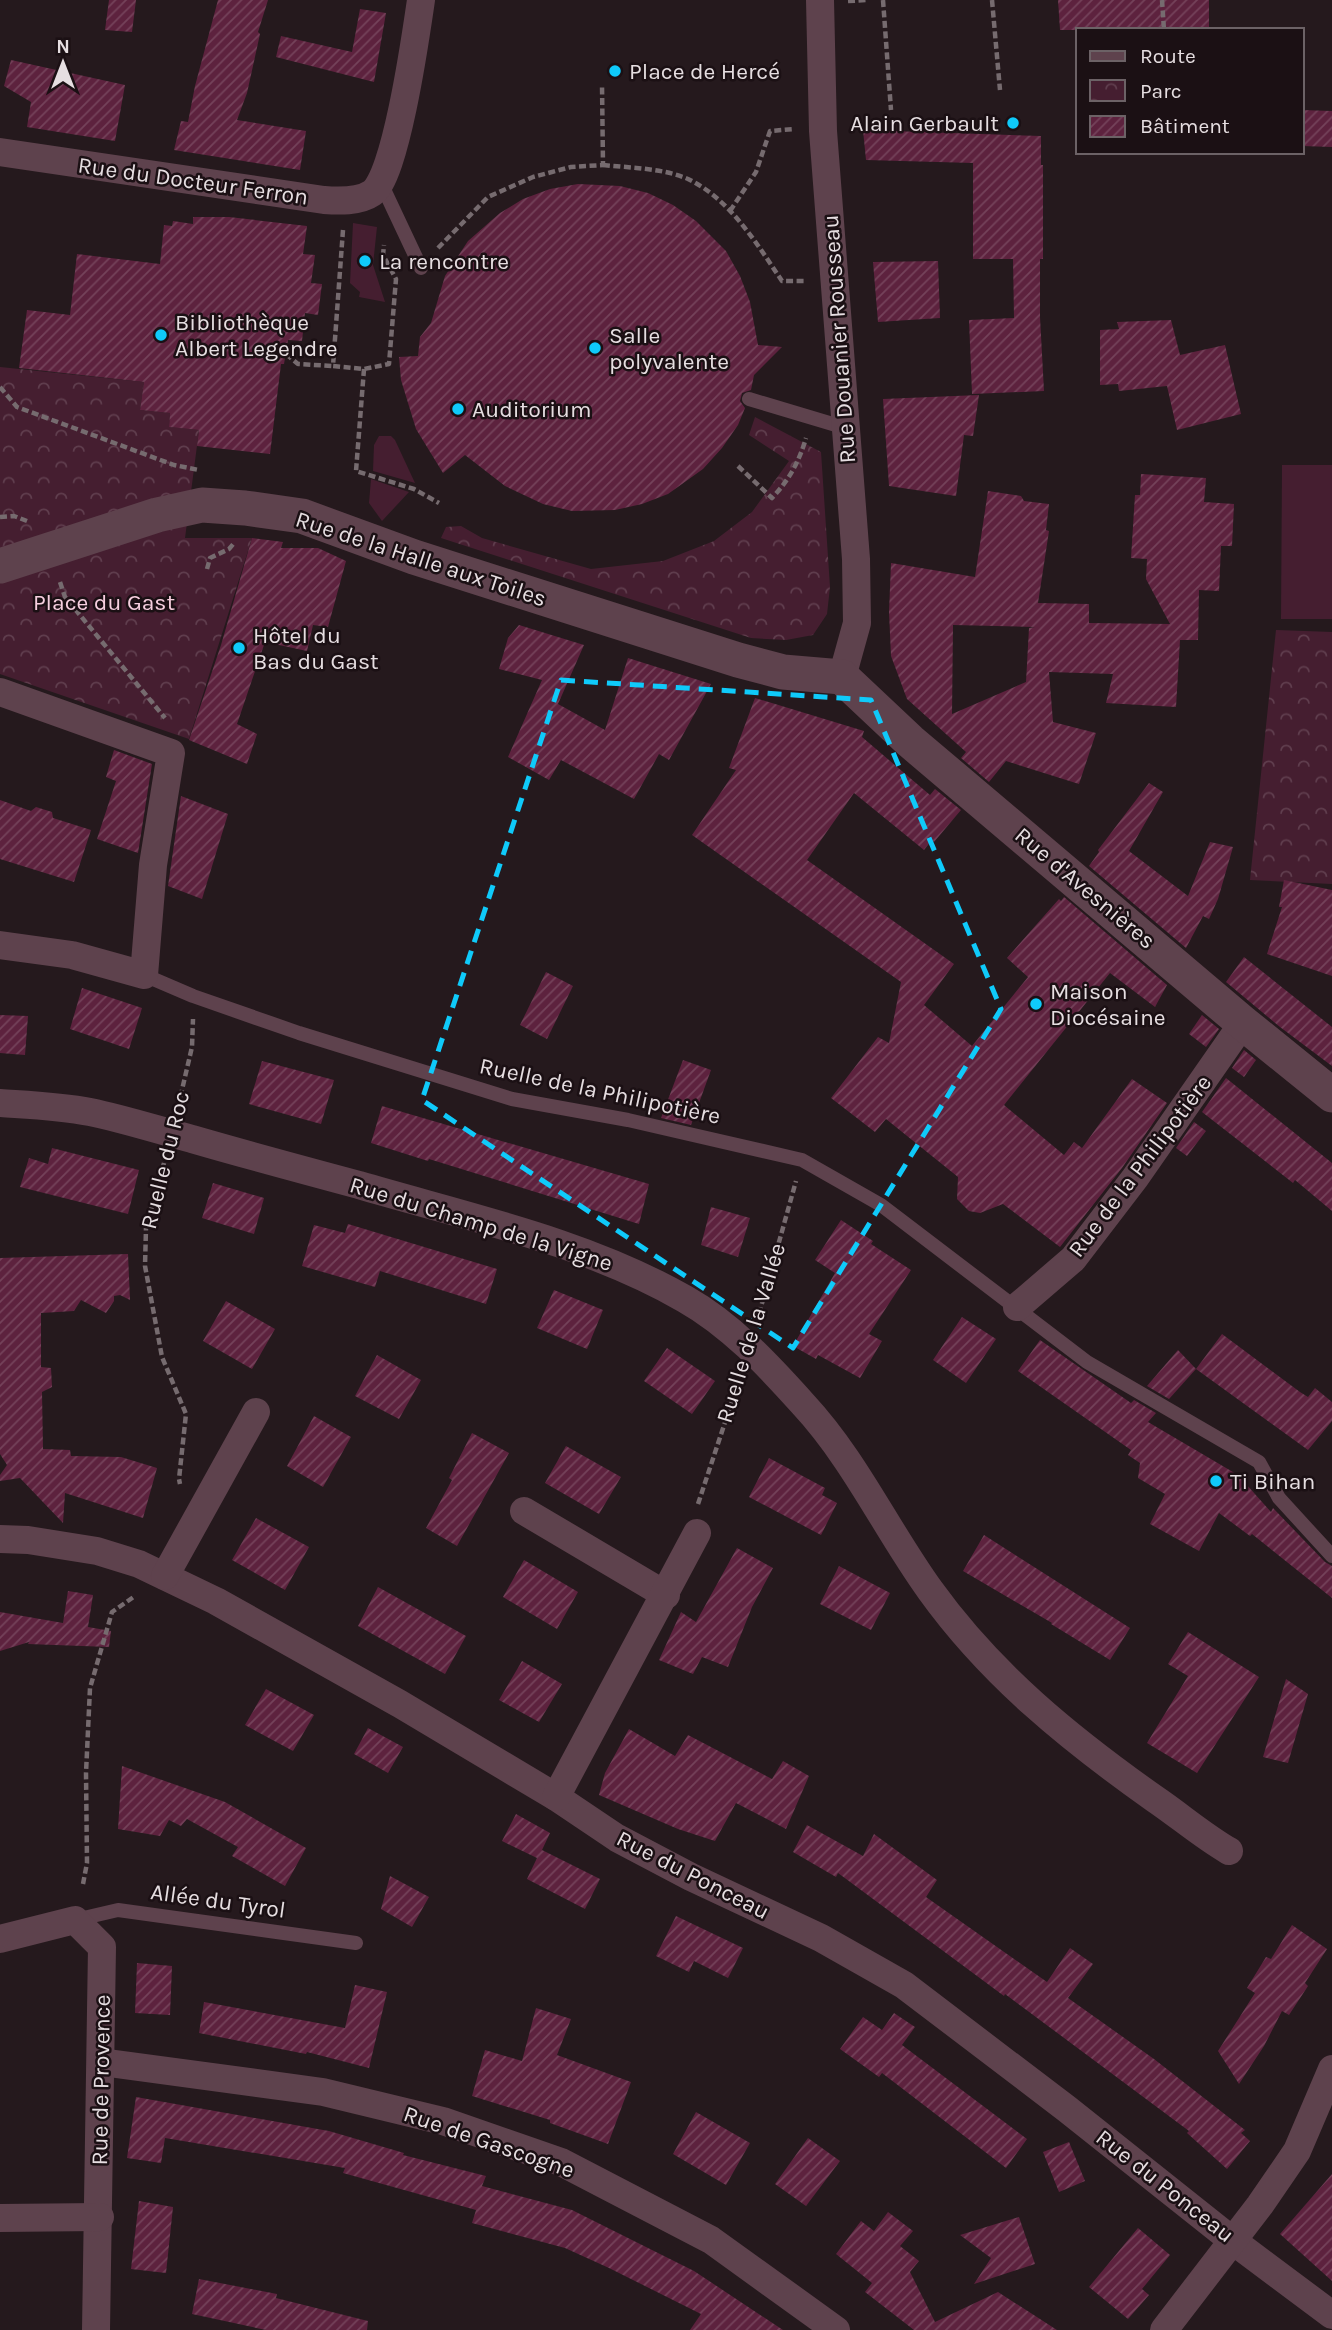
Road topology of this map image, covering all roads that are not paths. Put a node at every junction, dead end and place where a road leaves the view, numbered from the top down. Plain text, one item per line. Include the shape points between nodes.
1 (421, 0) edge
2 (820, 0) edge
3 (0, 152) edge
4 (381, 183) junction
5 (421, 268) road end
6 (749, 399) dead end
7 (846, 428) junction
8 (0, 566) edge
9 (842, 677) junction
10 (0, 692) edge
11 (0, 946) edge
12 (144, 975) junction
13 (1243, 1023) junction
14 (1332, 1095) edge
15 (0, 1102) edge
16 (1017, 1307) junction
17 (256, 1412) dead end
18 (524, 1511) dead end
19 (697, 1533) dead end
20 (0, 1539) edge
21 (1332, 1556) edge
22 (165, 1576) junction
23 (666, 1595) junction
24 (556, 1797) junction
25 (1229, 1851) dead end
26 (75, 1920) junction
27 (0, 1939) edge
28 (356, 1943) dead end
29 (101, 2062) junction
30 (1332, 2069) edge
31 (100, 2217) junction
32 (0, 2218) edge
33 (1233, 2241) junction
34 (1332, 2315) edge
35 (96, 2330) edge
36 (836, 2330) edge
37 (1164, 2330) edge

1 - 4 street via 403,112
2 - 7 street, Rue Douanier Rousseau via 822,131
3 - 4 street, Rue du Docteur Ferron via 324,201 371,194
4 - 5 lane
6 - 7 lane
7 - 9 street, Rue Douanier Rousseau via 857,624
8 - 9 street, Rue de la Halle aux Toiles via 157,515 202,505 245,508 302,516 414,557 738,660 783,672
9 - 13 street, Rue d'Avesnières via 910,741
10 - 12 street via 171,753 153,865
11 - 12 street via 72,955
12 - 16 lane, Ruelle de la Philipotière via 193,996 512,1099 802,1160 881,1205
13 - 14 street, Rue d'Avesnières
13 - 16 street, Rue de la Philipotière via 1073,1259
15 - 25 street, Rue du Champ de la Vigne via 90,1112 518,1231 636,1274 685,1299 712,1316 802,1402 832,1438 928,1588 996,1670 1088,1751
16 - 21 lane via 1087,1362 1259,1462 1279,1498
17 - 22 street
18 - 23 street
19 - 23 street
20 - 22 street, Rue du Ponceau via 97,1551
22 - 24 street, Rue du Ponceau via 400,1704
23 - 24 street
24 - 33 street, Rue du Ponceau via 617,1838 821,1938 904,1986
26 - 27 street
26 - 28 lane, Allée du Tyrol via 118,1910
26 - 29 street, Rue de Provence via 102,1947
29 - 31 street, Rue de Provence
29 - 36 street, Rue de Gascogne via 323,2092 443,2121 561,2162 711,2241
30 - 33 street via 1297,2151
31 - 32 street
31 - 35 street, Rue de Provence
33 - 34 street, Rue du Ponceau
33 - 37 street

